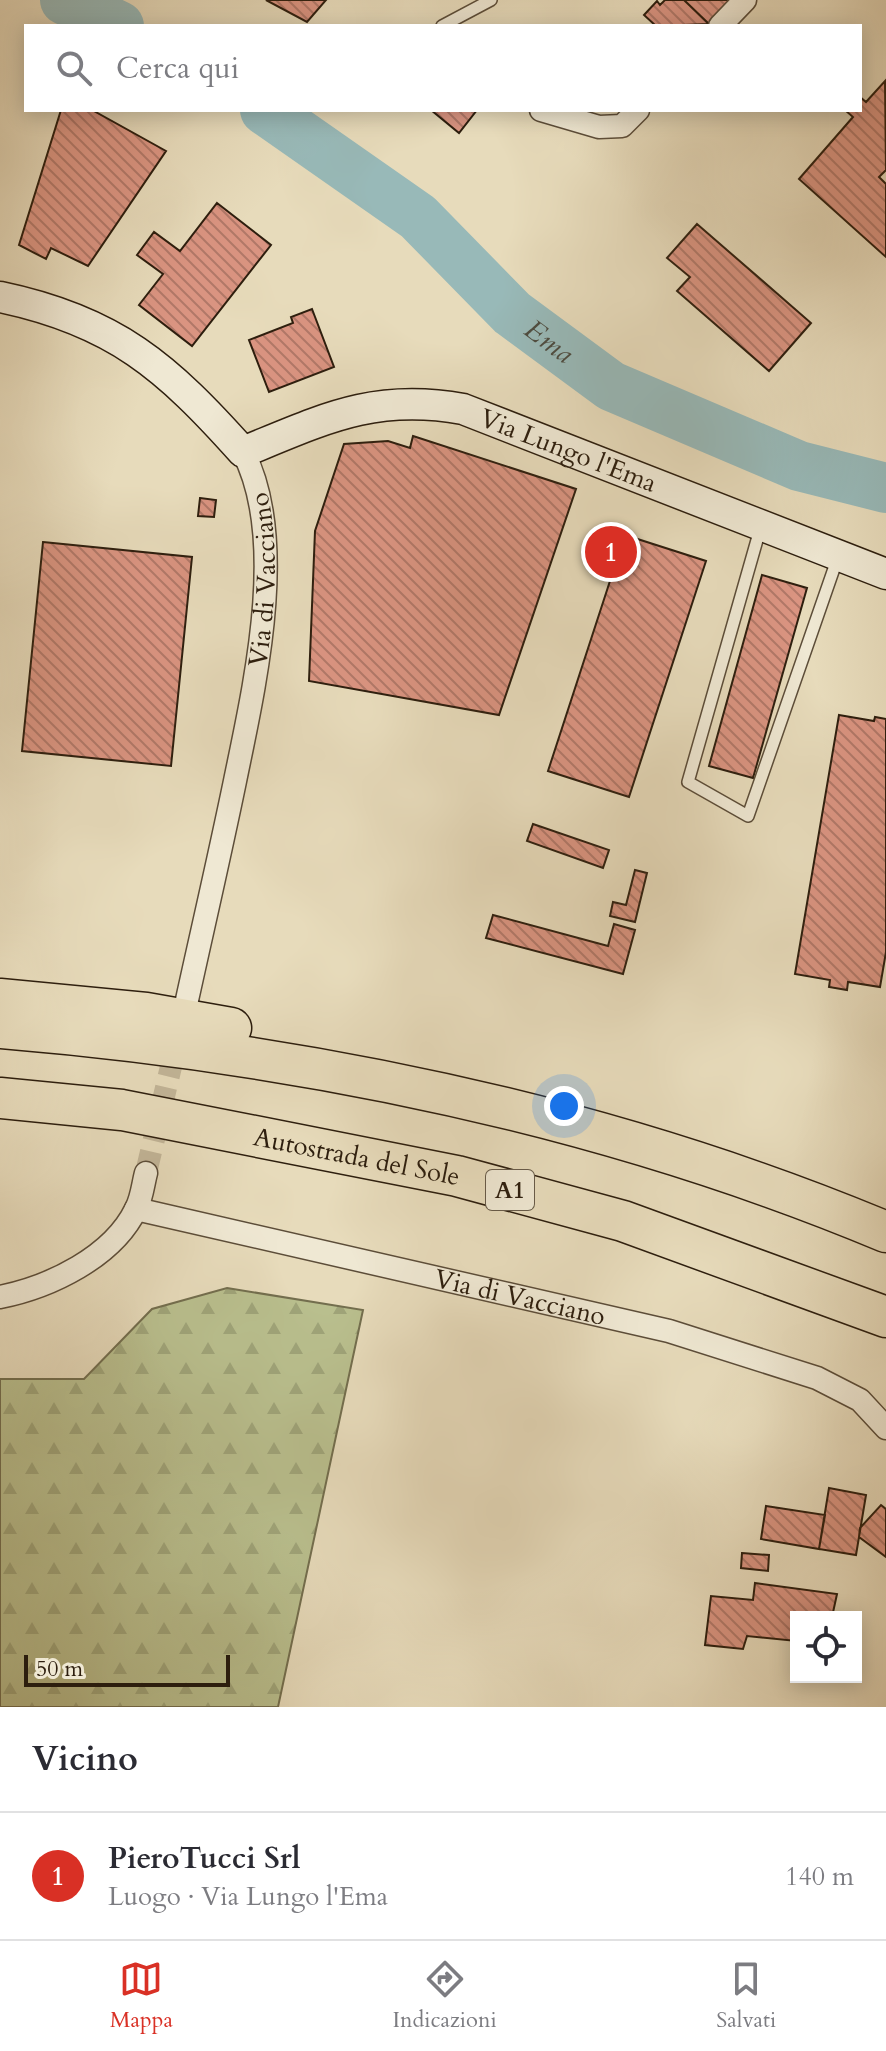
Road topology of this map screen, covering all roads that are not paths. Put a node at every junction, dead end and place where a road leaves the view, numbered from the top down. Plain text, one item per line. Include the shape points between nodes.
1 (491, 0) edge
2 (745, 0) edge
3 (446, 24) edge
4 (722, 24) edge
5 (548, 112) edge
6 (636, 112) edge
7 (0, 297) edge
8 (243, 452) junction
9 (761, 526) junction
10 (839, 556) junction
11 (886, 574) edge
12 (0, 999) edge
13 (187, 1000) dead end
14 (0, 1028) edge
15 (0, 1098) edge
16 (534, 1115) junction
17 (146, 1173) tunnel mouth
18 (136, 1209) junction
19 (886, 1232) edge
20 (0, 1297) edge
21 (886, 1317) edge
22 (886, 1428) edge

1 - 3 lane
2 - 4 street
5 - 6 street via 599,127 622,126
7 - 8 street, Via di Vacciano via 68,314 119,338 188,393
8 - 9 street, Via Lungo l'Ema via 359,408 440,405 493,418
8 - 13 street, Via di Vacciano via 254,473 266,595 258,671
9 - 10 street, Via Lungo l'Ema
9 - 10 lane via 688,782 748,816
10 - 11 street, Via Lungo l'Ema
12 - 16 highway via 146,1013 369,1053
14 - 16 highway via 120,1038 264,1059
15 - 21 highway, Autostrada del Sole / A1 via 122,1110 457,1176 623,1221
16 - 19 highway via 685,1159
17 - 18 street
18 - 20 street via 107,1247 28,1292
18 - 22 street, Via di Vacciano via 669,1331 817,1378 860,1400

